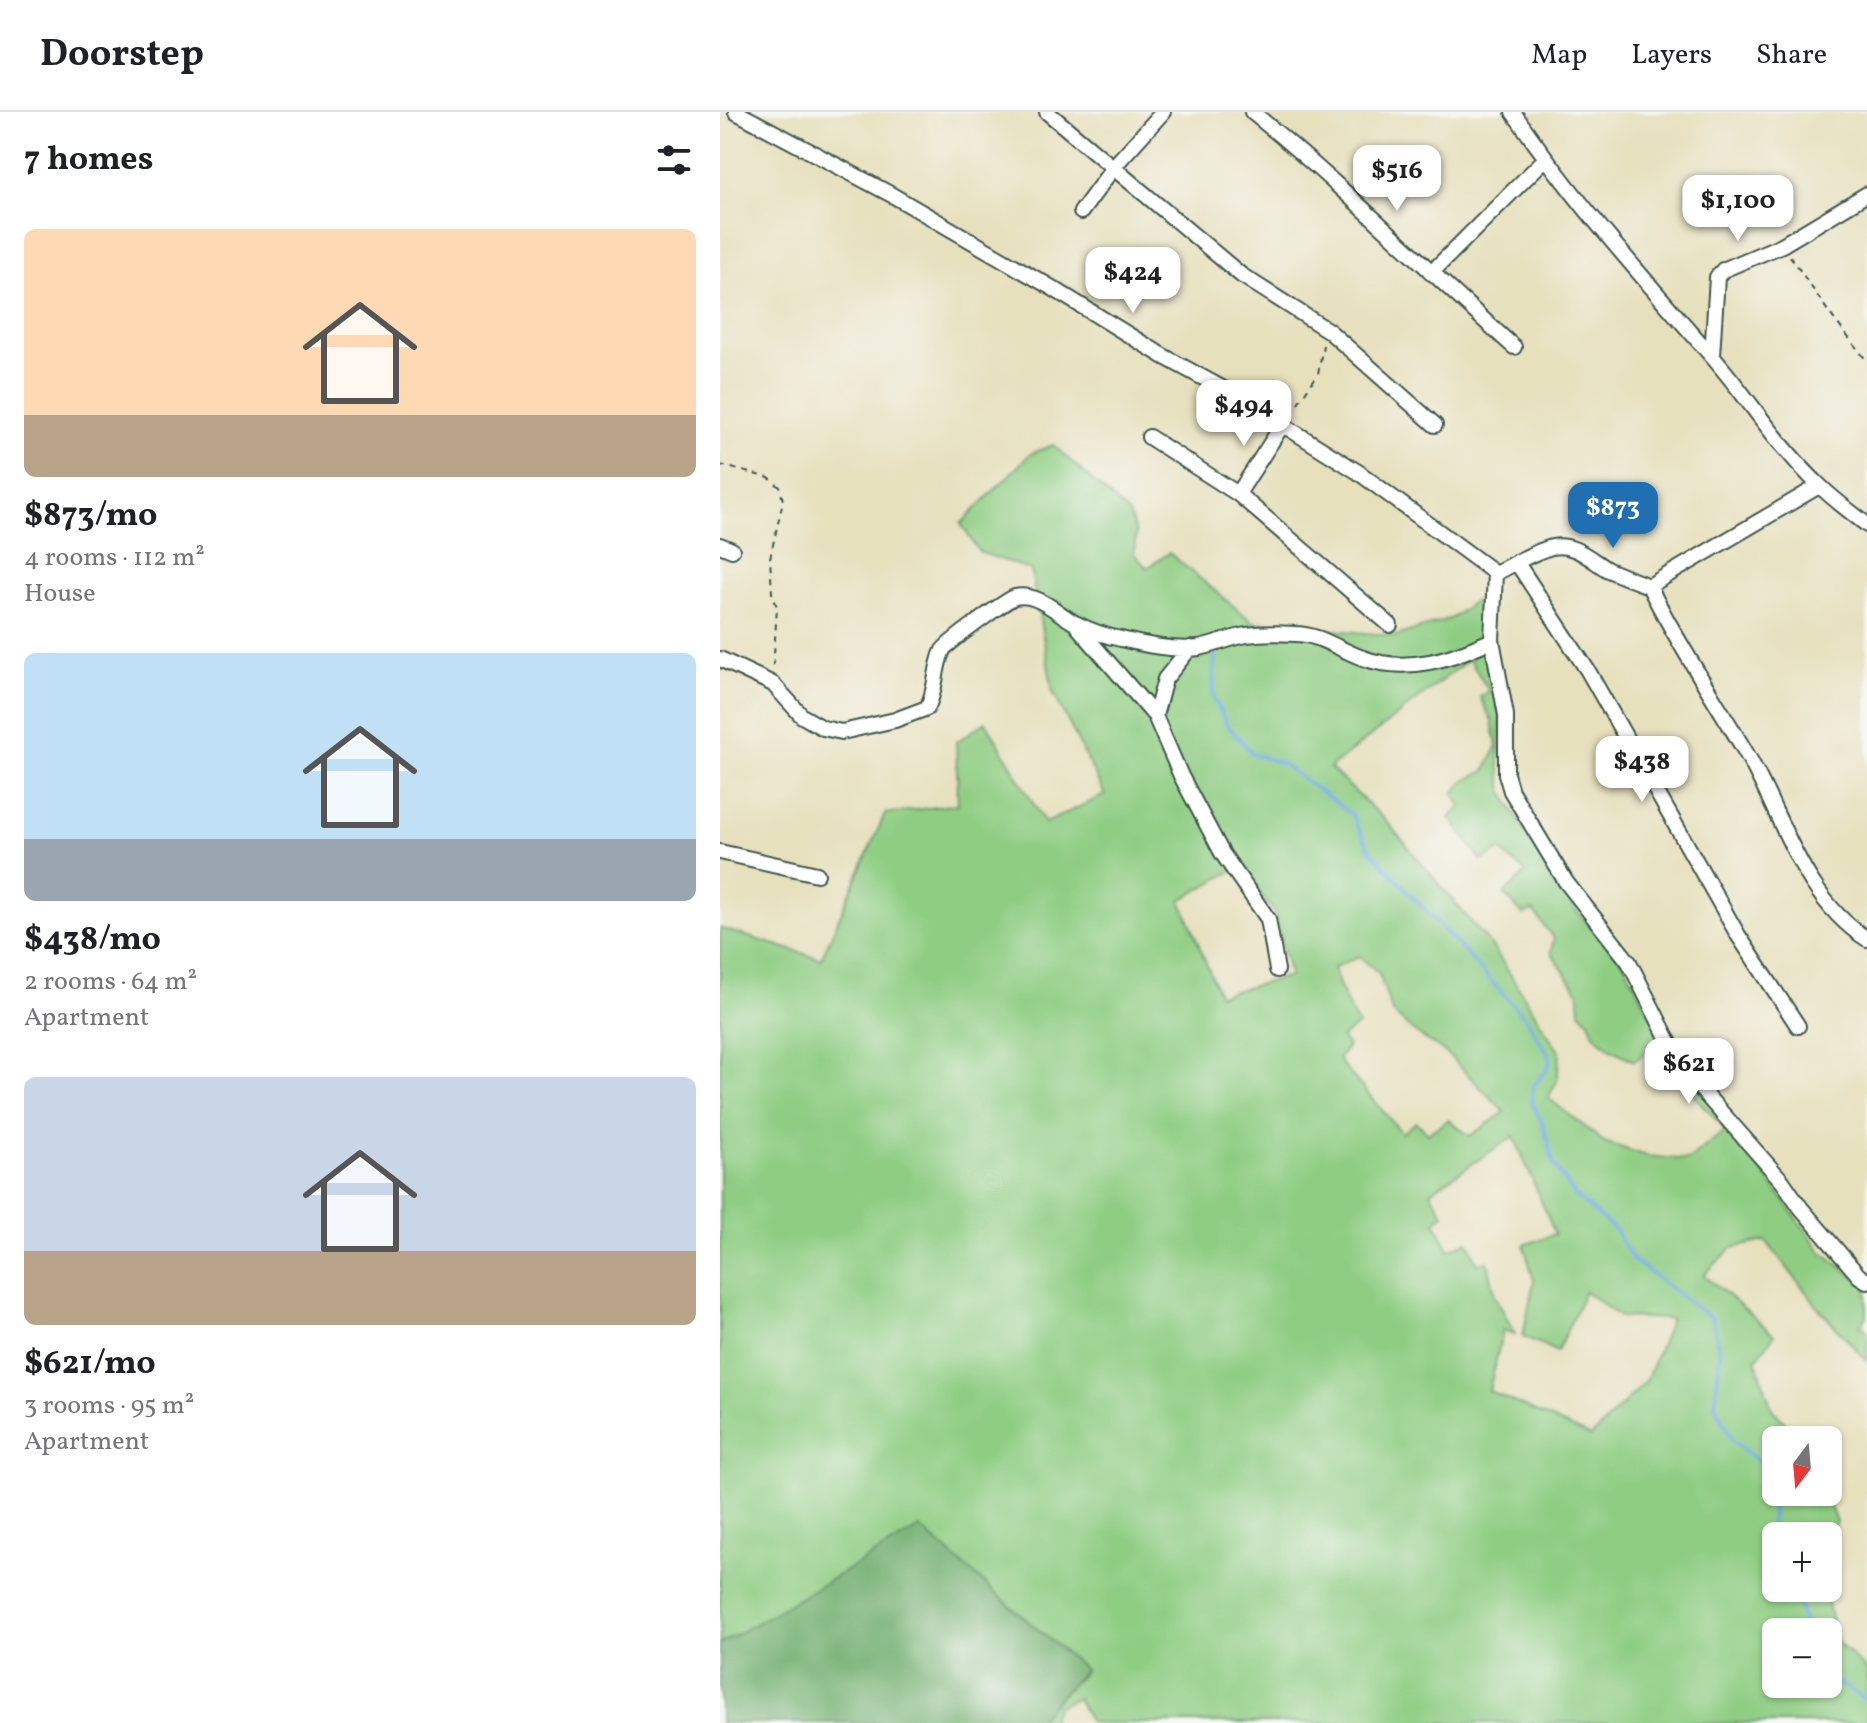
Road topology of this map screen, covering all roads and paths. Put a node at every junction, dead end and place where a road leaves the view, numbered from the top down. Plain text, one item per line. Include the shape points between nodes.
1 (736, 112) edge
2 (1047, 112) edge
3 (1163, 112) edge
4 (1252, 112) edge
5 (1513, 112) edge
6 (1545, 159) junction
7 (1114, 167) junction
8 (1867, 194) edge
9 (1081, 212) dead end
10 (1782, 245) junction
11 (1431, 273) junction
12 (1329, 331) junction
13 (1514, 347) dead end
14 (1712, 356) junction
15 (1867, 361) edge
16 (1283, 424) junction
17 (1435, 425) dead end
18 (1149, 437) dead end
19 (720, 465) edge
20 (1819, 486) junction
21 (1238, 494) junction
22 (1867, 525) edge
23 (1517, 563) junction
24 (1495, 573) junction
25 (1649, 586) junction
26 (1074, 623) junction
27 (1390, 625) dead end
28 (1492, 640) junction
29 (1190, 648) junction
30 (720, 659) edge
31 (773, 684) junction
32 (1155, 716) junction
33 (720, 852) edge
34 (817, 874) dead end
35 (1867, 939) edge
36 (1277, 970) dead end
37 (1798, 1026) dead end
38 (1867, 1281) edge

1 - 16 street via 975,242
2 - 7 street
3 - 7 street
4 - 11 street via 1317,164
5 - 6 street
6 - 11 street
6 - 14 street
7 - 9 street
7 - 12 street via 1241,275
8 - 10 street
10 - 14 street via 1717,277
10 - 15 path
11 - 13 street
12 - 16 path via 1318,374
12 - 17 street
14 - 20 street
16 - 21 street
16 - 24 street
18 - 21 street
19 - 31 path via 769,478 780,487 783,501 770,558 777,607
20 - 22 street
20 - 25 street
21 - 27 street
23 - 24 street
23 - 25 street via 1561,546
23 - 37 street via 1588,671 1738,935
24 - 28 street
25 - 35 street via 1747,755 1806,871 1846,924
26 - 29 street via 1117,638
26 - 31 street via 1038,601 1012,597 944,646 927,708 842,732 802,716
26 - 32 street
28 - 29 street via 1442,660 1402,664 1361,658 1300,634 1247,635
28 - 38 street via 1506,715 1506,774 1520,808 1566,882 1629,962 1683,1069
29 - 32 street via 1165,679
30 - 31 street
32 - 36 street via 1222,853 1268,919
33 - 34 street

